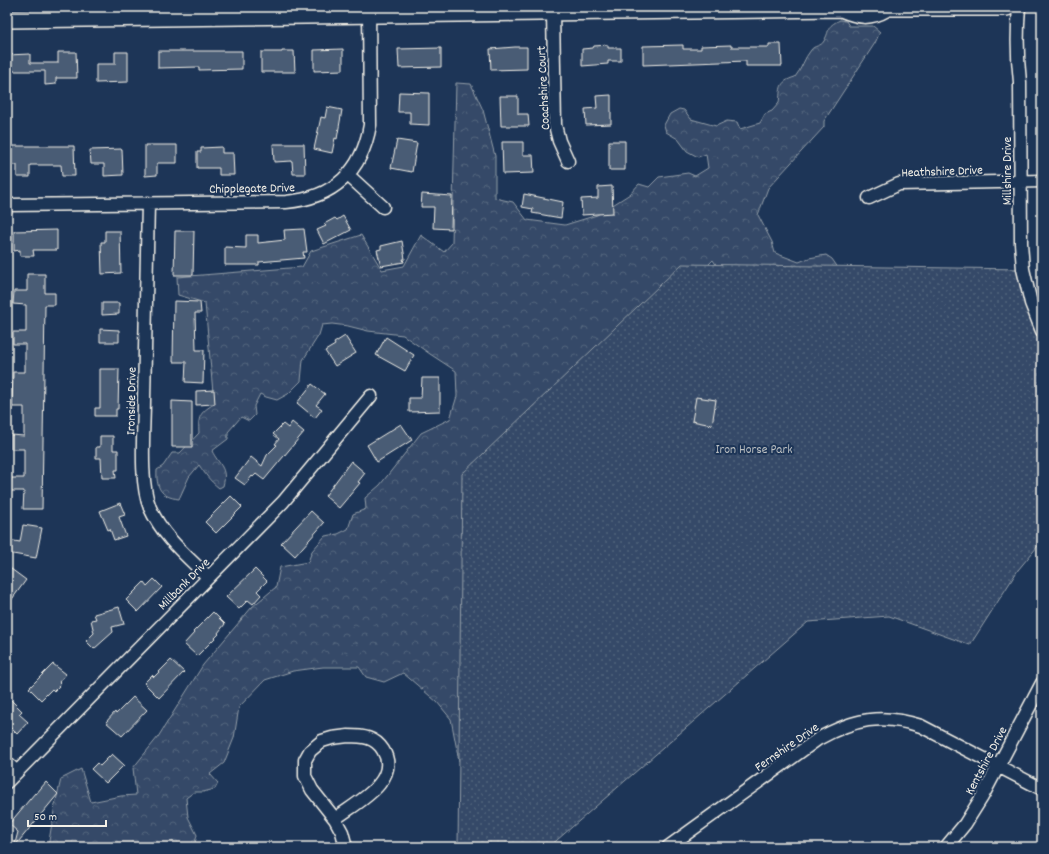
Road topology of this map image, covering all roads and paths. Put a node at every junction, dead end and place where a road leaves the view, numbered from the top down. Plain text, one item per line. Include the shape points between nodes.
1 (886, 7) edge
2 (1007, 7) edge
3 (1019, 7) edge
4 (842, 8) edge
5 (369, 10) edge
6 (174, 12) edge
7 (553, 12) junction
8 (7, 18) edge
9 (568, 161) dead end
10 (348, 175) junction
11 (1042, 181) edge
12 (1020, 182) junction
13 (870, 198) dead end
14 (148, 203) junction
15 (7, 205) edge
16 (383, 207) dead end
17 (1042, 331) edge
18 (371, 396) dead end
19 (208, 577) junction
20 (1042, 683) edge
21 (7, 763) edge
22 (998, 767) junction
23 (17, 772) junction
24 (7, 782) edge
25 (1042, 789) edge
26 (335, 819) junction
27 (346, 847) edge
28 (668, 847) edge
29 (946, 847) edge

1 - 2 main road
1 - 4 main road via 876,14 856,14
3 - 12 street, Millshire Drive via 1017,55 1020,82
4 - 7 main road
5 - 6 main road
5 - 7 main road
5 - 10 street, Chipplegate Drive via 370,124 362,154
6 - 8 main road
7 - 9 street, Coachshire Court via 556,125 559,141
10 - 14 street, Chipplegate Drive via 329,191 299,201
10 - 16 street
11 - 12 street, Heathshire Drive
12 - 13 street, Heathshire Drive via 899,184
12 - 17 street, Millshire Drive via 1023,269 1031,303
14 - 15 street, Chipplegate Drive
14 - 19 street, Ironside Drive via 144,433 146,494 158,525
18 - 19 street, Millbank Drive via 283,502
19 - 23 street, Millbank Drive
20 - 22 street, Kentshire Drive
21 - 23 street
22 - 25 street, Fernshire Drive
22 - 28 street, Fernshire Drive via 921,726 892,719 862,720 818,739
22 - 29 street, Kentshire Drive via 965,824
23 - 24 street, Millbank Drive
26 - 26 street via 312,790 305,776 305,760 310,751 322,741 365,736 381,746 388,765 386,774 377,788
26 - 27 street

